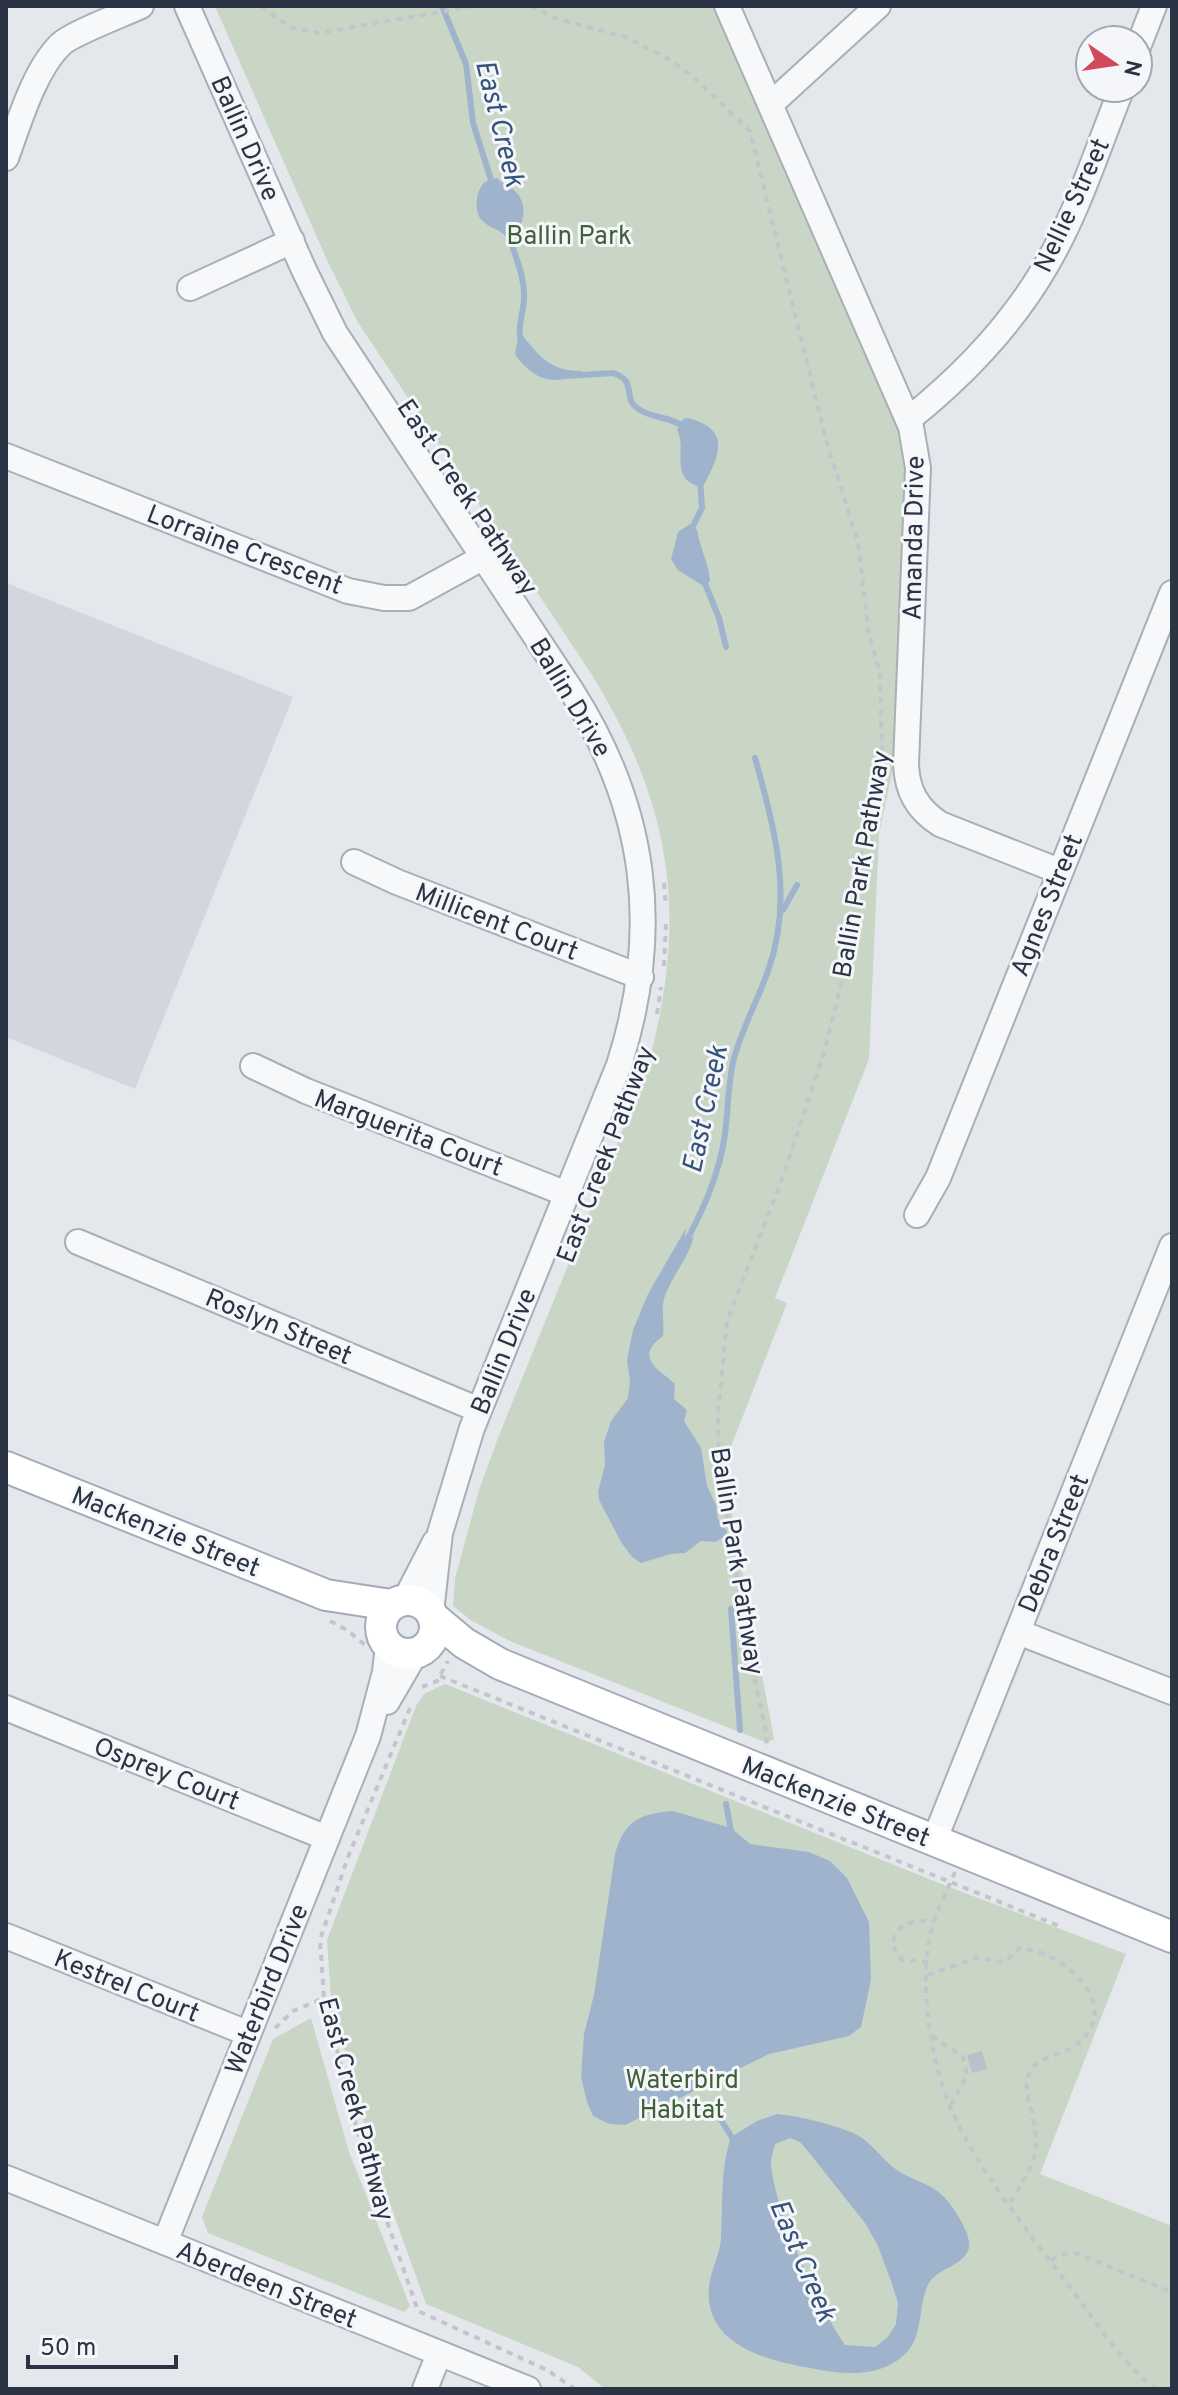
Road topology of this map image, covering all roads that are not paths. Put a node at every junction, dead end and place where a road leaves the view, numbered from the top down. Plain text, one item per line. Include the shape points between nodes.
1 (141, 6) edge
2 (187, 6) edge
3 (727, 6) edge
4 (878, 6) edge
5 (771, 104) junction
6 (1116, 104) edge
7 (6, 158) edge
8 (292, 241) junction
9 (190, 288) dead end
10 (909, 419) junction
11 (6, 456) edge
12 (482, 558) junction
13 (1172, 593) edge
14 (354, 862) dead end
15 (1059, 871) junction
16 (641, 977) junction
17 (253, 1066) dead end
18 (567, 1194) junction
19 (917, 1215) dead end
20 (78, 1242) dead end
21 (1172, 1246) edge
22 (479, 1410) junction
23 (6, 1467) edge
24 (1018, 1632) junction
25 (416, 1635) junction
26 (1172, 1692) edge
27 (6, 1708) edge
28 (327, 1838) junction
29 (934, 1841) junction
30 (6, 1936) edge
31 (1172, 1937) edge
32 (258, 2033) junction
33 (6, 2178) edge
34 (165, 2242) junction
35 (439, 2354) junction
36 (425, 2389) edge
37 (528, 2389) edge

1 - 7 street via 63,43 32,91
2 - 8 street, Ballin Drive
3 - 5 street, Amanda Drive
4 - 5 street
5 - 10 street, Amanda Drive
6 - 10 street, Nellie Street via 1064,232 1030,292 971,365
8 - 9 street
8 - 12 street, Ballin Drive via 354,366
10 - 15 street, Amanda Drive via 918,468 908,785 917,804 940,824
11 - 12 street, Lorraine Crescent via 348,591 409,598
12 - 16 street, Ballin Drive via 588,717 616,775 640,867
13 - 15 street, Agnes Street
14 - 16 street, Millicent Court
15 - 19 street, Agnes Street via 938,1178
16 - 18 street, Ballin Drive via 619,1065
17 - 18 street, Marguerita Court
18 - 22 street, Ballin Drive
20 - 22 street, Roslyn Street
21 - 24 street, Debra Street
22 - 25 street, Ballin Drive via 440,1533
23 - 25 main road, Mackenzie Street
24 - 26 street
24 - 29 street, Debra Street
25 - 28 street, Waterbird Drive
25 - 29 main road, Mackenzie Street via 464,1643 500,1664
27 - 28 street, Osprey Court
28 - 32 street, Waterbird Drive
29 - 31 main road, Mackenzie Street
30 - 32 street, Kestrel Court
32 - 34 street, Waterbird Drive
33 - 34 street, Aberdeen Street
34 - 35 street, Aberdeen Street
35 - 36 street
35 - 37 street, Aberdeen Street

